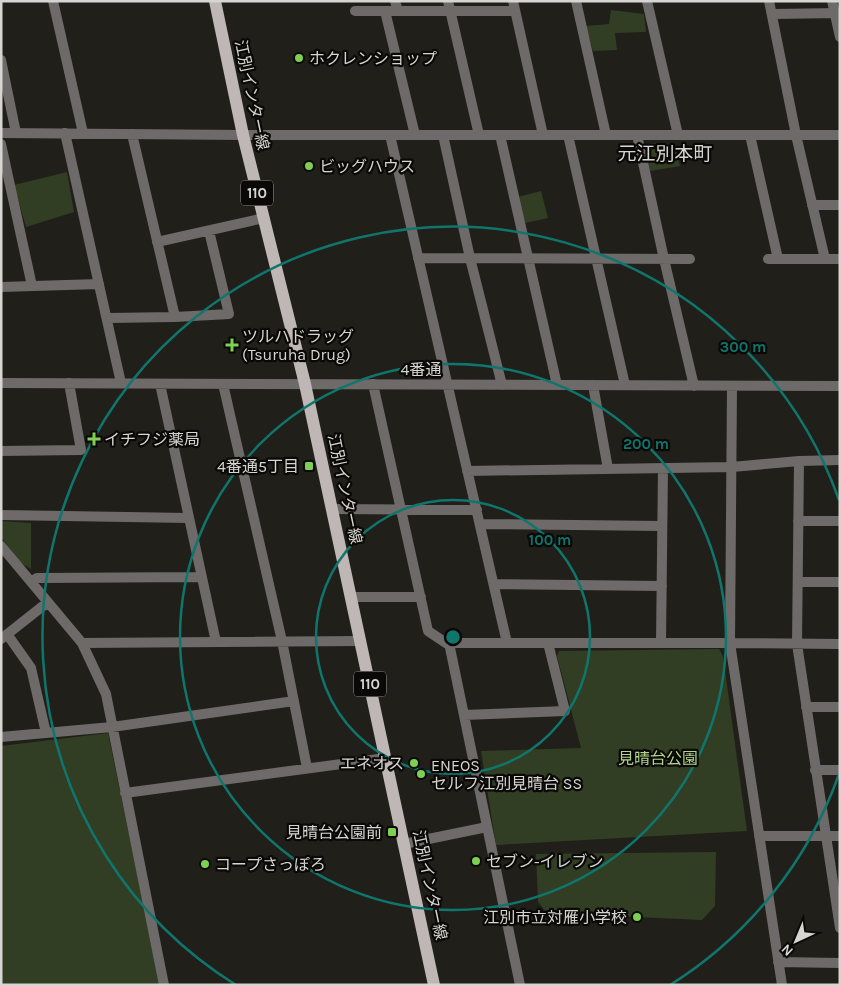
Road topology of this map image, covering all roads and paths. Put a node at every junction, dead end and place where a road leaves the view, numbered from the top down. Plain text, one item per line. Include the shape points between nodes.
1 (54, 1) edge
2 (215, 1) edge
3 (576, 1) edge
4 (647, 1) edge
5 (769, 1) edge
6 (832, 1) edge
7 (397, 6) edge
8 (450, 6) edge
9 (514, 6) edge
10 (356, 11) dead end
11 (385, 11) junction
12 (837, 13) edge
13 (772, 14) junction
14 (840, 37) edge
15 (1, 60) edge
16 (1, 132) edge
17 (16, 133) junction
18 (65, 133) junction
19 (83, 133) junction
20 (132, 134) junction
21 (243, 135) junction
22 (390, 135) junction
23 (415, 135) junction
24 (443, 135) junction
25 (479, 135) junction
26 (500, 135) junction
27 (542, 135) junction
28 (568, 135) junction
29 (606, 135) junction
30 (637, 135) junction
31 (678, 135) junction
32 (750, 135) junction
33 (796, 135) junction
34 (840, 135) edge
35 (1, 144) edge
36 (812, 205) junction
37 (840, 205) edge
38 (264, 218) junction
39 (209, 231) junction
40 (157, 242) junction
41 (418, 258) junction
42 (470, 258) junction
43 (528, 258) junction
44 (596, 258) junction
45 (664, 259) junction
46 (690, 259) dead end
47 (825, 259) junction
48 (840, 259) edge
49 (99, 284) junction
50 (1, 286) edge
51 (32, 286) junction
52 (107, 318) junction
53 (175, 318) junction
54 (1, 383) edge
55 (69, 383) junction
56 (122, 384) junction
57 (160, 384) junction
58 (223, 384) junction
59 (305, 384) junction
60 (374, 384) junction
61 (448, 385) junction
62 (502, 385) junction
63 (558, 385) junction
64 (593, 385) junction
65 (625, 386) junction
66 (694, 386) junction
67 (732, 386) junction
68 (840, 386) edge
69 (1, 451) edge
70 (840, 460) edge
71 (799, 461) junction
72 (732, 466) junction
73 (608, 468) junction
74 (663, 468) junction
75 (468, 471) junction
76 (332, 508) junction
77 (401, 510) junction
78 (476, 510) junction
79 (1, 516) edge
80 (189, 518) junction
81 (798, 521) junction
82 (840, 521) edge
83 (480, 524) junction
84 (662, 526) junction
85 (1, 546) edge
86 (202, 577) junction
87 (31, 582) junction
88 (798, 582) junction
89 (840, 582) edge
90 (494, 584) junction
91 (662, 586) junction
92 (351, 597) junction
93 (420, 597) junction
94 (48, 602) junction
95 (4, 637) edge
96 (282, 641) junction
97 (361, 641) junction
98 (216, 642) junction
99 (82, 643) junction
100 (450, 643) junction
101 (507, 643) junction
102 (548, 643) junction
103 (661, 643) junction
104 (730, 643) junction
105 (797, 644) junction
106 (840, 644) edge
107 (294, 701) junction
108 (806, 707) junction
109 (840, 707) edge
110 (464, 715) junction
111 (112, 727) junction
112 (46, 733) junction
113 (1, 737) edge
114 (386, 758) junction
115 (307, 768) junction
116 (816, 770) junction
117 (840, 770) edge
118 (125, 793) junction
119 (487, 826) junction
120 (759, 836) junction
121 (825, 836) junction
122 (840, 836) edge
123 (404, 844) junction
124 (838, 901) edge
125 (840, 928) edge
126 (778, 962) junction
127 (840, 963) edge
128 (164, 985) edge
129 (434, 985) edge
130 (520, 985) edge
131 (782, 985) edge

1 - 19 street
2 - 21 main road, 江別インター線 / 110
3 - 29 street
4 - 31 street
5 - 13 street
6 - 12 street
7 - 8 street
7 - 11 street
8 - 9 street
8 - 25 street
9 - 27 street
10 - 11 street
11 - 23 street
12 - 13 street
12 - 14 street
13 - 33 street
15 - 17 street
16 - 17 street
17 - 18 street
18 - 19 street
18 - 49 street
19 - 20 street
20 - 21 street
20 - 40 street
21 - 22 street
21 - 38 main road, 江別インター線 / 110
22 - 23 street
22 - 41 street
23 - 24 street
24 - 25 street
24 - 42 street
25 - 26 street
26 - 27 street
26 - 43 street
27 - 28 street
28 - 29 street
28 - 44 street
29 - 30 street
30 - 31 street
30 - 45 street
31 - 32 street
32 - 33 street
32 - 47 street via 773,259
33 - 34 street
33 - 36 street
35 - 51 street
36 - 37 street
36 - 47 street
38 - 39 street
38 - 59 main road, 江別インター線 / 110
39 - 40 street
39 - 53 street via 229,314
40 - 53 street
41 - 42 street
41 - 61 street
42 - 43 street
42 - 62 street
43 - 44 street
43 - 63 street
44 - 45 street
44 - 65 street
45 - 46 street
45 - 66 street
47 - 48 street
49 - 51 street
49 - 52 street
50 - 51 street
52 - 53 street
52 - 56 street
54 - 55 street, 4番通
55 - 56 street, 4番通
55 - 69 street via 81,450
56 - 57 street, 4番通
57 - 58 street, 4番通
57 - 80 street
58 - 59 street, 4番通
58 - 96 street
59 - 60 street, 4番通
59 - 76 main road, 江別インター線 / 110
60 - 61 street, 4番通
60 - 77 street
61 - 62 street, 4番通
61 - 75 street
62 - 63 street, 4番通
63 - 64 street, 4番通
64 - 65 street, 4番通
64 - 73 street
65 - 66 street, 4番通
66 - 67 street, 4番通
67 - 68 street, 4番通
67 - 72 street
70 - 71 street
71 - 72 street
71 - 81 street
72 - 74 street
72 - 104 street
73 - 74 street
73 - 75 street
74 - 84 street
75 - 78 street
76 - 77 street
76 - 92 main road, 江別インター線 / 110
77 - 78 street
77 - 93 street
78 - 83 street
79 - 80 street
80 - 86 street
81 - 82 street
81 - 88 street
83 - 84 street
83 - 90 street
84 - 91 street
85 - 87 street
86 - 87 street via 37,578
86 - 98 street
87 - 94 street
88 - 89 street
88 - 105 street
90 - 91 street
90 - 101 street
91 - 103 street
92 - 93 street
92 - 97 main road, 江別インター線 / 110
93 - 100 street via 428,631
94 - 95 street
94 - 99 street
95 - 112 street via 31,668
96 - 97 street
96 - 98 street
96 - 107 street
97 - 114 main road, 江別インター線 / 110
98 - 99 street
99 - 111 street via 106,694
100 - 101 street
100 - 110 street
101 - 102 street
102 - 103 street
102 - 110 street via 565,711
103 - 104 street
104 - 105 street
104 - 120 street
105 - 106 street
105 - 108 street
107 - 111 street
107 - 115 street
108 - 109 street
108 - 116 street
110 - 119 street
111 - 112 street
111 - 118 street
112 - 113 street
114 - 115 street
114 - 123 main road, 江別インター線 / 110
115 - 118 street
116 - 117 street
116 - 121 street
118 - 128 street
119 - 123 street
119 - 130 street
120 - 121 street
120 - 126 street
121 - 122 street
121 - 124 street
123 - 129 main road, 江別インター線 / 110
124 - 125 street
126 - 127 street
126 - 131 street

